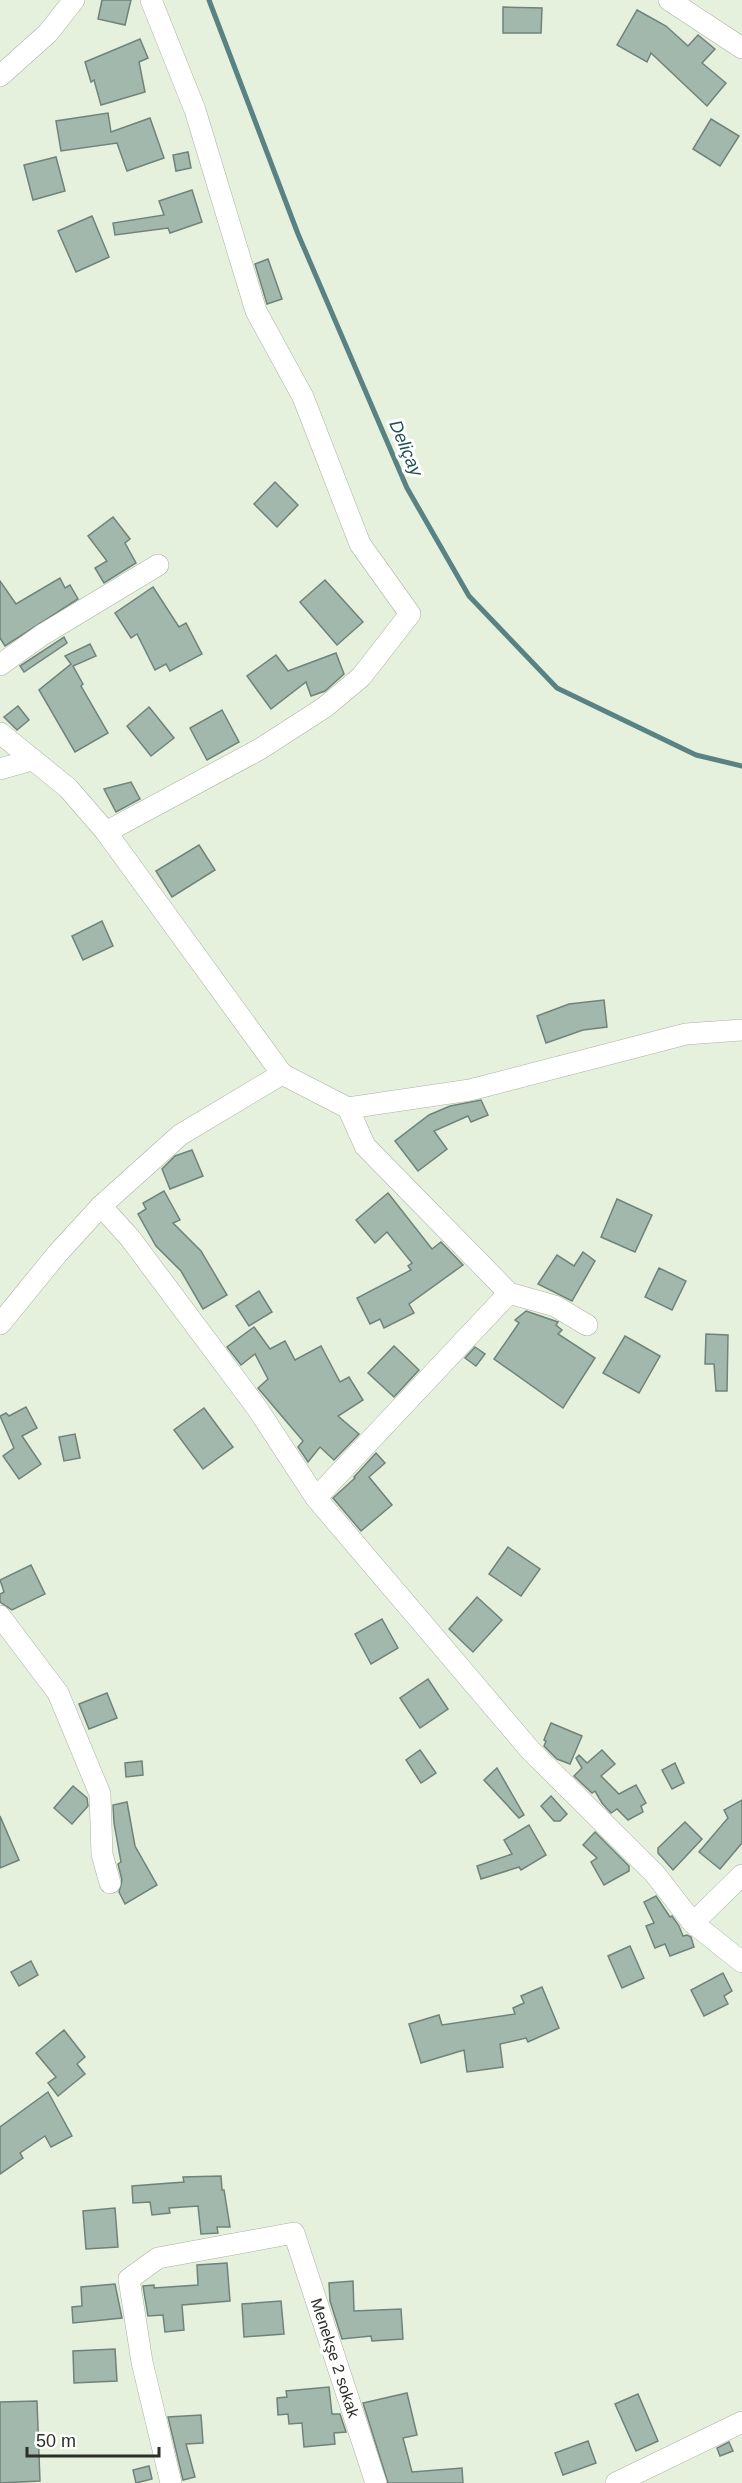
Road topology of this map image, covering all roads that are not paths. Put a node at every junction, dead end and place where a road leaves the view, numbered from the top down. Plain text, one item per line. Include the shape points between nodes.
1 (74, 0) edge
2 (151, 0) edge
3 (669, 0) edge
4 (742, 48) edge
5 (0, 76) edge
6 (158, 565) dead end
7 (0, 665) edge
8 (0, 733) edge
9 (32, 760) junction
10 (0, 769) edge
11 (106, 832) junction
12 (742, 1030) edge
13 (282, 1074) junction
14 (348, 1108) junction
15 (101, 1206) junction
16 (509, 1293) junction
17 (0, 1324) edge
18 (587, 1325) dead end
19 (316, 1498) junction
20 (0, 1616) edge
21 (742, 1875) edge
22 (110, 1883) dead end
23 (693, 1923) junction
24 (742, 1962) edge
25 (742, 2422) edge
26 (171, 2483) edge
27 (376, 2483) edge
28 (616, 2483) edge

1 - 5 street via 48,33
2 - 11 street via 195,110 256,310 303,397 360,544 410,614 361,677 325,707 260,749
3 - 4 street
6 - 7 street
8 - 9 street
9 - 10 street
9 - 11 street via 68,788
11 - 13 street
12 - 14 street via 686,1034 470,1090
13 - 14 street
13 - 15 street via 180,1135
14 - 16 street via 365,1146
15 - 17 street
15 - 19 street via 130,1238 257,1408
16 - 18 street via 555,1306
16 - 19 street
19 - 23 street via 531,1751 655,1874
20 - 22 street via 58,1693 100,1794 102,1854
21 - 23 street
23 - 24 street
25 - 28 street
26 - 27 street, Menekşe 2 sokak via 142,2362 129,2278 158,2258 294,2233

